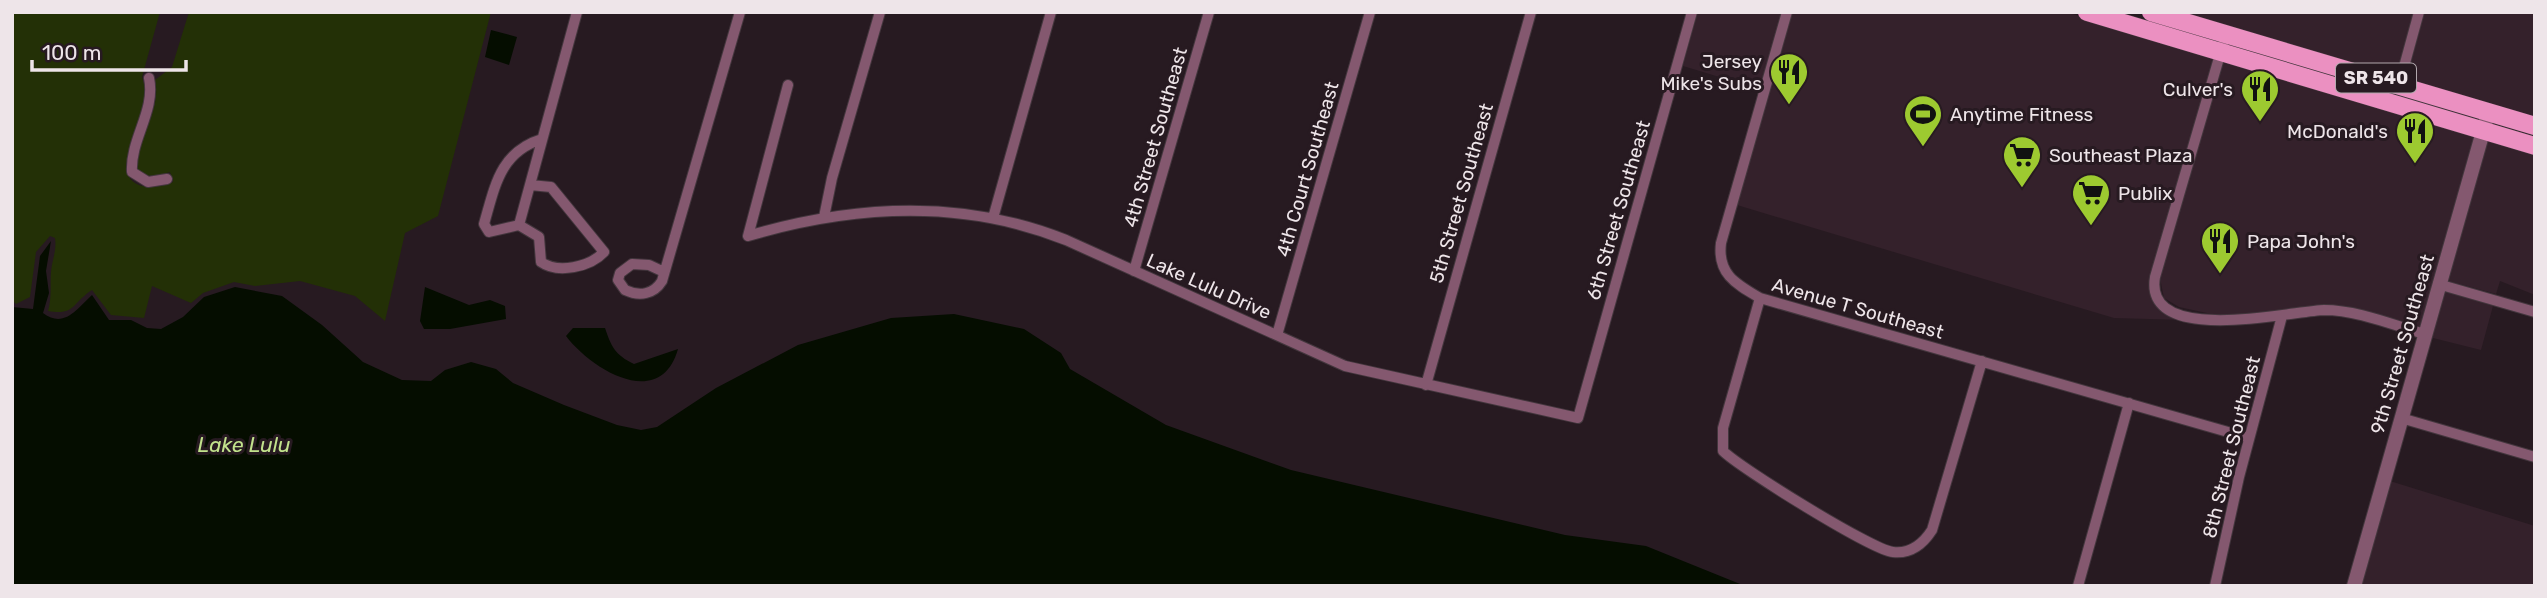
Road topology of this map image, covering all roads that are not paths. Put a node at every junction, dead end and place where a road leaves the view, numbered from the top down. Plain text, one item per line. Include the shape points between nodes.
1 (577, 12) edge
2 (740, 12) edge
3 (880, 12) edge
4 (1051, 12) edge
5 (1209, 12) edge
6 (1370, 12) edge
7 (1531, 12) edge
8 (1692, 12) edge
9 (1787, 12) edge
10 (2087, 12) edge
11 (2151, 12) edge
12 (2419, 12) edge
13 (2226, 34) junction
14 (2220, 52) junction
15 (149, 78) dead end
16 (788, 85) dead end
17 (2399, 85) junction
18 (2342, 89) junction
19 (2488, 113) junction
20 (2535, 126) edge
21 (2483, 132) junction
22 (542, 139) junction
23 (2535, 146) edge
24 (167, 179) dead end
25 (530, 185) junction
26 (824, 216) junction
27 (993, 218) junction
28 (519, 225) junction
29 (1134, 271) junction
30 (664, 272) dead end
31 (2438, 284) junction
32 (1760, 298) junction
33 (2535, 312) edge
34 (2282, 316) junction
35 (2424, 334) junction
36 (1277, 335) junction
37 (1982, 361) junction
38 (1426, 384) junction
39 (2129, 403) junction
40 (1578, 418) joint
41 (2401, 418) junction
42 (2249, 438) junction
43 (2535, 457) edge
44 (2078, 586) edge
45 (2215, 586) edge
46 (2354, 586) edge

1 - 22 street
2 - 30 street
3 - 26 street
4 - 27 street
5 - 29 street, 4th Street Southeast
6 - 36 street, 4th Court Southeast
7 - 38 street, 5th Street Southeast
8 - 40 street, 6th Street Southeast
9 - 32 street, Avenue T Southeast via 1720,251 1730,280
10 - 14 main road, SR 540
11 - 13 main road, SR 540
12 - 17 street
13 - 14 street
13 - 17 main road, SR 540
14 - 18 main road, SR 540
14 - 34 street via 2153,286 2167,308 2198,317 2242,322
15 - 24 street via 152,94 132,172 148,182
16 - 26 street, Lake Lulu Drive via 748,236
17 - 18 main road via 2387,88 2356,81
17 - 19 main road, SR 540
18 - 21 main road, SR 540
19 - 20 main road, SR 540
19 - 21 street, 9th Street Southeast
21 - 23 main road, SR 540
21 - 31 street, 9th Street Southeast
22 - 25 street
22 - 28 street via 527,144 502,167 484,224 489,232
25 - 28 street
25 - 28 street via 551,187 604,252 597,260 579,266 549,267 541,262 539,237
26 - 27 street, Lake Lulu Drive via 925,209
27 - 29 street, Lake Lulu Drive via 1038,229
29 - 36 street, Lake Lulu Drive
31 - 33 street
31 - 35 street, 9th Street Southeast
32 - 37 street, Avenue T Southeast
32 - 37 street via 1723,428 1723,451 1889,551 1914,548 1932,530
34 - 35 street via 2339,312
34 - 42 street, 8th Street Southeast
35 - 41 street, 9th Street Southeast
36 - 38 street, Lake Lulu Drive via 1345,366
37 - 39 street, Avenue T Southeast
38 - 40 street, Lake Lulu Drive
39 - 42 street, Avenue T Southeast
39 - 44 street
41 - 43 street
41 - 46 street, 9th Street Southeast
42 - 45 street, 8th Street Southeast

